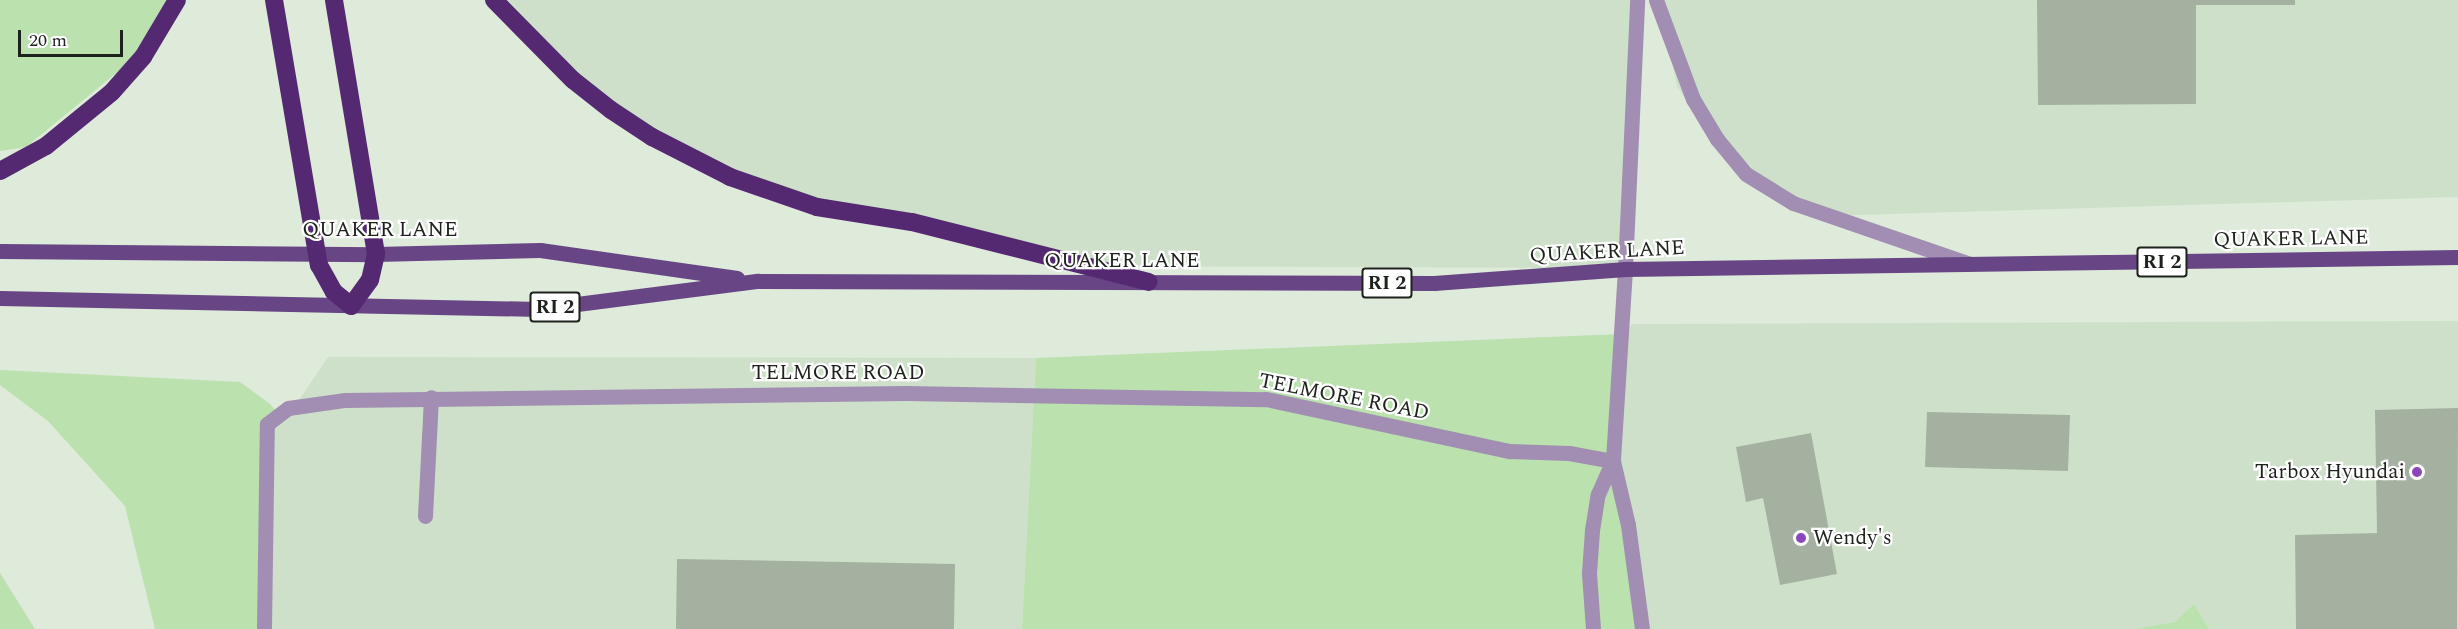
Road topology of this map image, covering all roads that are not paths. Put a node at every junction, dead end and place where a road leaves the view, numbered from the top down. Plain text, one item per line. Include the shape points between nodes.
1 (177, 0) edge
2 (274, 0) edge
3 (334, 0) edge
4 (494, 0) edge
5 (1637, 0) edge
6 (1656, 0) edge
7 (0, 171) edge
8 (0, 251) edge
9 (316, 251) junction
10 (376, 254) junction
11 (2458, 257) edge
12 (1975, 266) junction
13 (1625, 269) junction
14 (758, 281) junction
15 (1149, 282) junction
16 (0, 298) edge
17 (351, 306) junction
18 (431, 397) junction
19 (1613, 461) junction
20 (426, 516) dead end
21 (264, 629) edge
22 (1593, 629) edge
23 (1642, 629) edge

1 - 7 highway via 143,57 112,92 46,146
2 - 9 highway
3 - 10 highway
4 - 15 highway via 573,80 611,110 652,137 730,177 818,207 912,222
5 - 13 street
6 - 12 street via 1693,99 1717,139 1746,174 1794,203
8 - 9 main road, QUAKER LANE / RI 2
9 - 10 main road, QUAKER LANE / RI 2
9 - 17 highway via 324,280
10 - 14 main road, QUAKER LANE / RI 2 via 540,250
10 - 17 highway via 370,280
11 - 12 main road, QUAKER LANE / RI 2
12 - 13 main road, QUAKER LANE / RI 2
13 - 15 main road, QUAKER LANE / RI 2 via 1434,283
13 - 19 street
14 - 15 main road, QUAKER LANE / RI 2
14 - 17 main road, QUAKER LANE / RI 2 via 538,309
16 - 17 main road, QUAKER LANE / RI 2
18 - 19 street, TELMORE ROAD via 916,393 1266,399 1509,451 1569,453
18 - 20 street
18 - 21 street, TELMORE ROAD via 345,400 288,408 267,424
19 - 22 street via 1598,494 1592,530 1589,573
19 - 23 street via 1627,514

